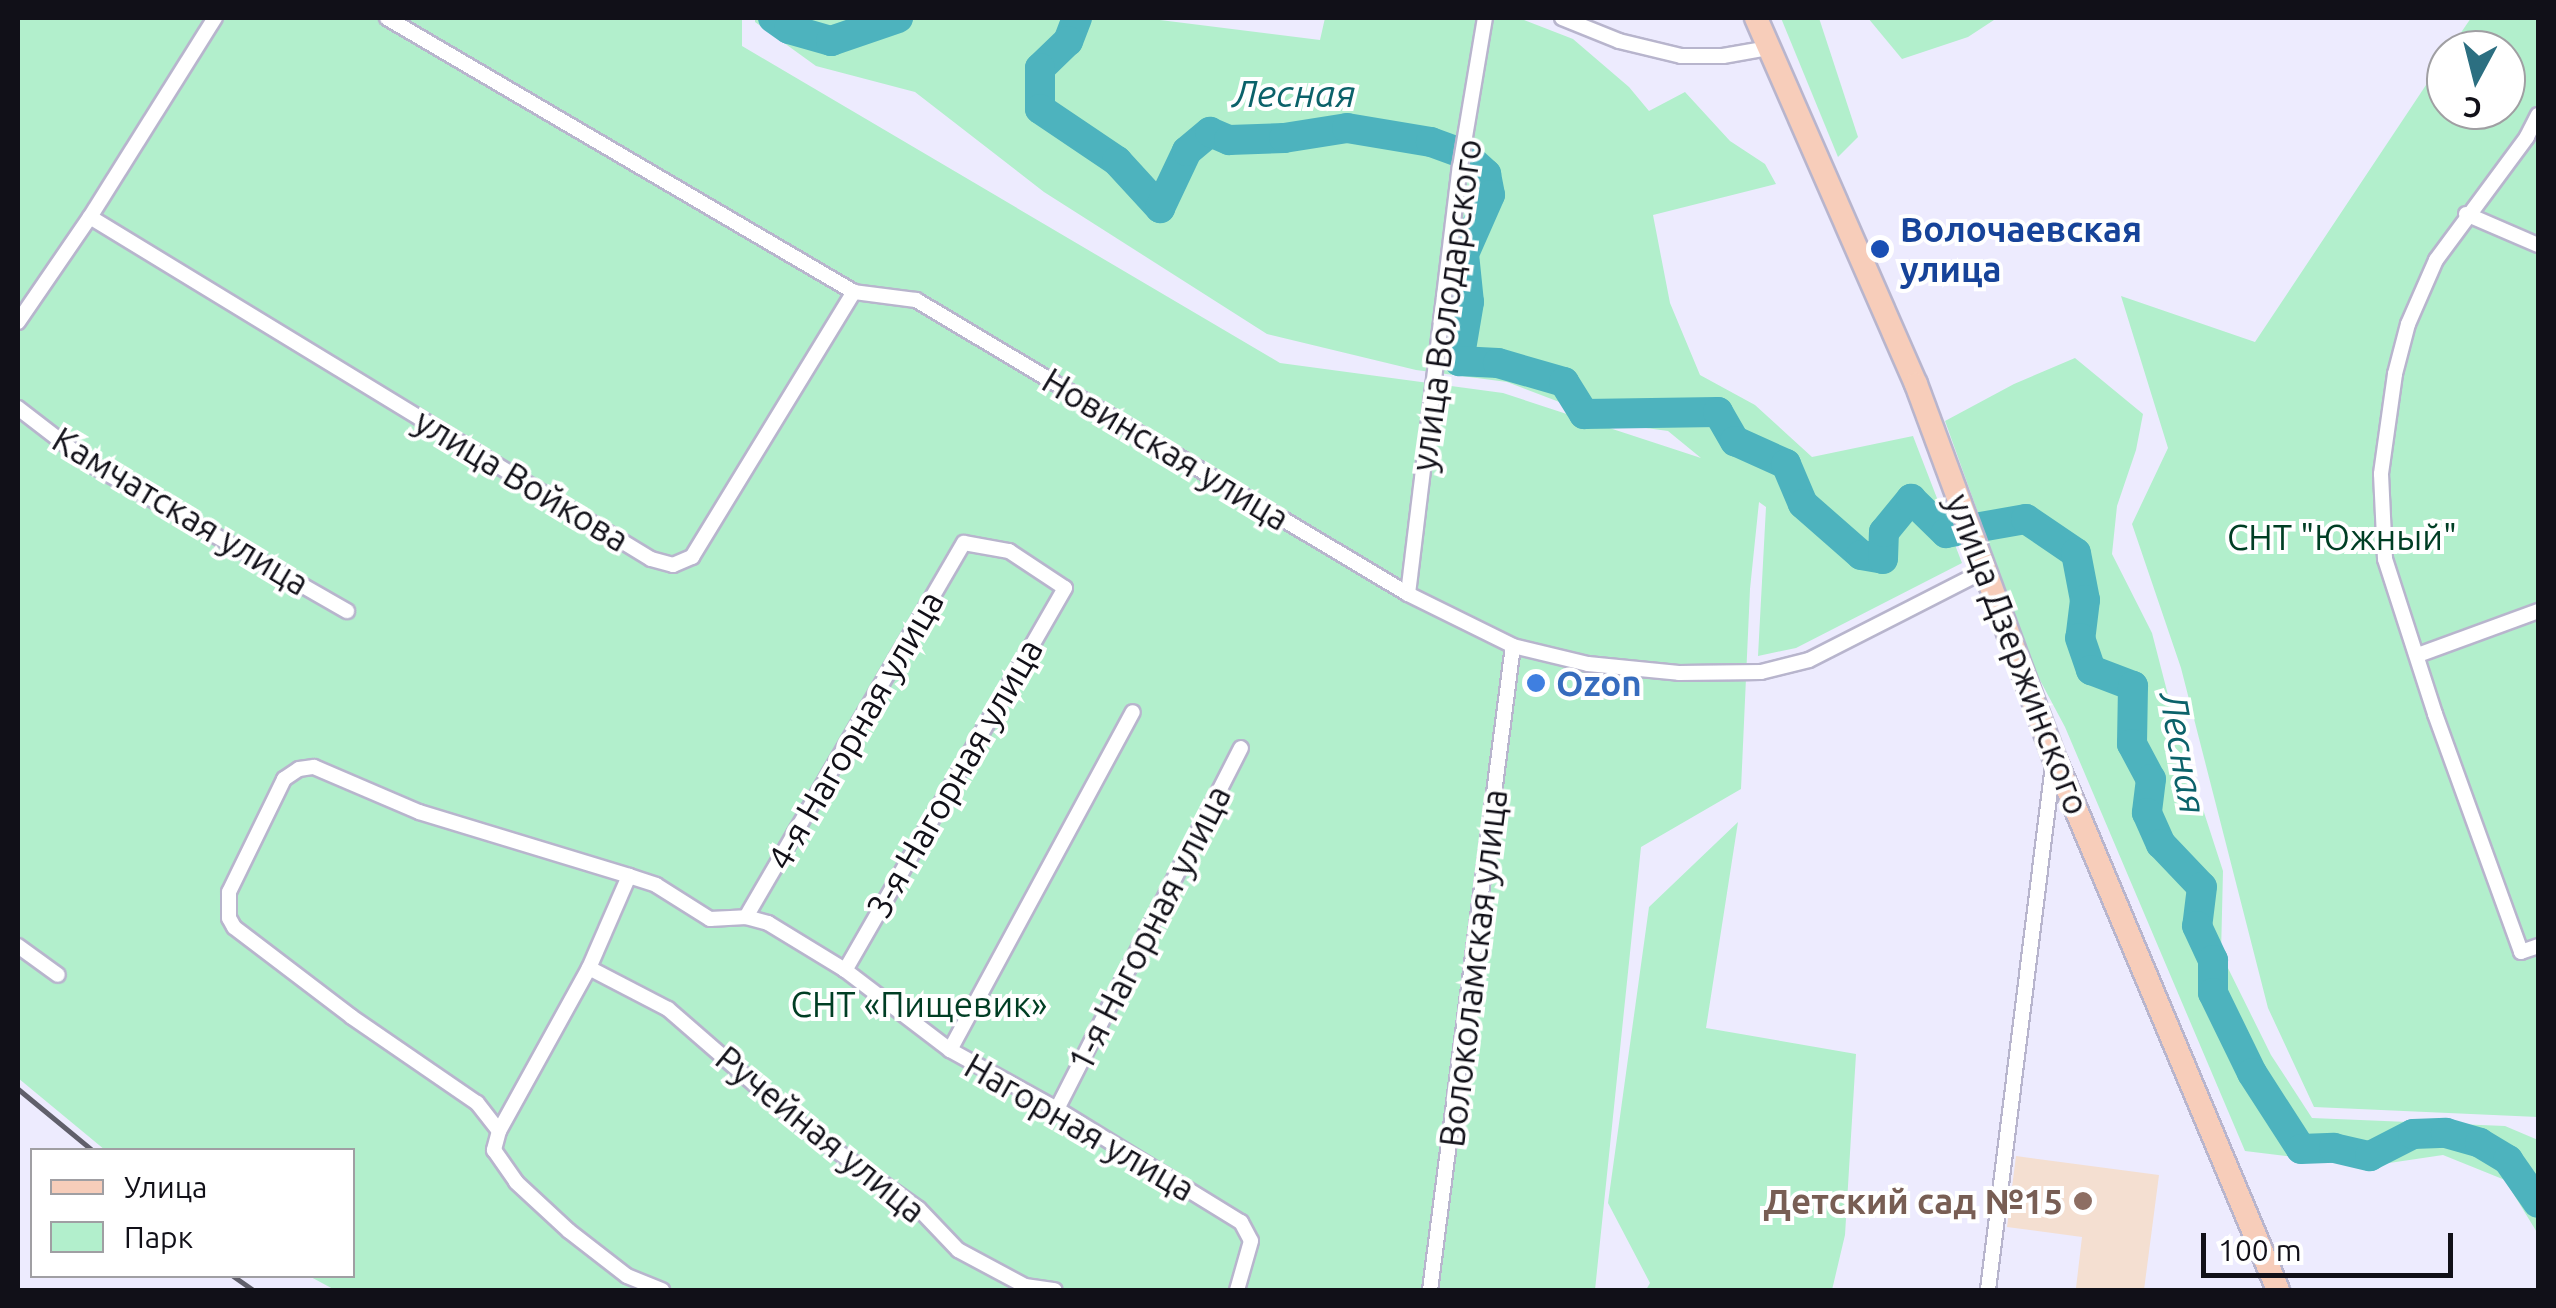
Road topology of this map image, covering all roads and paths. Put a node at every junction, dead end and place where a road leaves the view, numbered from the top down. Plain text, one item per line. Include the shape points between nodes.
1 (215, 18) edge
2 (1485, 18) edge
3 (1562, 18) edge
4 (1756, 18) edge
5 (397, 20) edge
6 (1769, 48) junction
7 (2538, 114) edge
8 (2466, 214) junction
9 (90, 217) junction
10 (2538, 245) edge
11 (854, 292) junction
12 (18, 322) edge
13 (18, 408) edge
14 (1984, 571) junction
15 (1065, 588) joint
16 (1408, 594) junction
17 (348, 611) dead end
18 (2538, 611) edge
19 (1513, 646) junction
20 (2418, 655) junction
21 (1133, 712) dead end
22 (1241, 748) dead end
23 (2054, 757) junction
24 (629, 876) junction
25 (746, 917) junction
26 (18, 946) edge
27 (2538, 946) edge
28 (589, 968) junction
29 (845, 970) junction
30 (58, 976) dead end
31 (950, 1050) junction
32 (1057, 1109) junction
33 (498, 1131) junction
34 (662, 1290) edge
35 (1055, 1290) edge
36 (1237, 1290) edge
37 (1430, 1290) edge
38 (1988, 1290) edge
39 (2278, 1290) edge

1 - 9 street
2 - 16 street, улица Володарского via 1460,167
3 - 6 street via 1681,56
4 - 6 main road, улица Дзержинского
5 - 11 street, Новинская улица
6 - 14 main road, улица Дзержинского via 1916,384
7 - 8 street via 2528,137
8 - 10 street
8 - 20 street via 2436,260 2408,324 2380,474 2385,560
9 - 11 street, улица Войкова via 651,559 673,565 692,557
9 - 12 street
11 - 16 street, Новинская улица via 916,300
13 - 17 street, Камчатская улица via 92,465
14 - 19 street, Новинская улица via 1808,660 1761,672 1606,666
14 - 23 main road, улица Дзержинского
15 - 25 street, 4-я Нагорная улица via 1009,551 964,542
15 - 29 street, 3-я Нагорная улица
16 - 19 street, Новинская улица
18 - 20 street
19 - 37 street, Волоколамская улица
20 - 27 street via 2521,952
21 - 31 street
22 - 32 street, 1-я Нагорная улица
23 - 38 street
23 - 39 main road, улица Дзержинского
24 - 25 street, Нагорная улица via 710,919
24 - 28 street
24 - 33 street, Нагорная улица via 419,812 314,767 284,779 229,892 226,908 234,927 476,1103
25 - 29 street, Нагорная улица via 768,923
26 - 30 street
28 - 33 street
28 - 35 street, Ручейная улица via 668,1010 806,1130 918,1209 958,1250 1025,1286
29 - 31 street, Нагорная улица
31 - 32 street, Нагорная улица
32 - 36 street, Нагорная улица via 1241,1222 1250,1241
33 - 34 street via 494,1150 516,1182 627,1276

